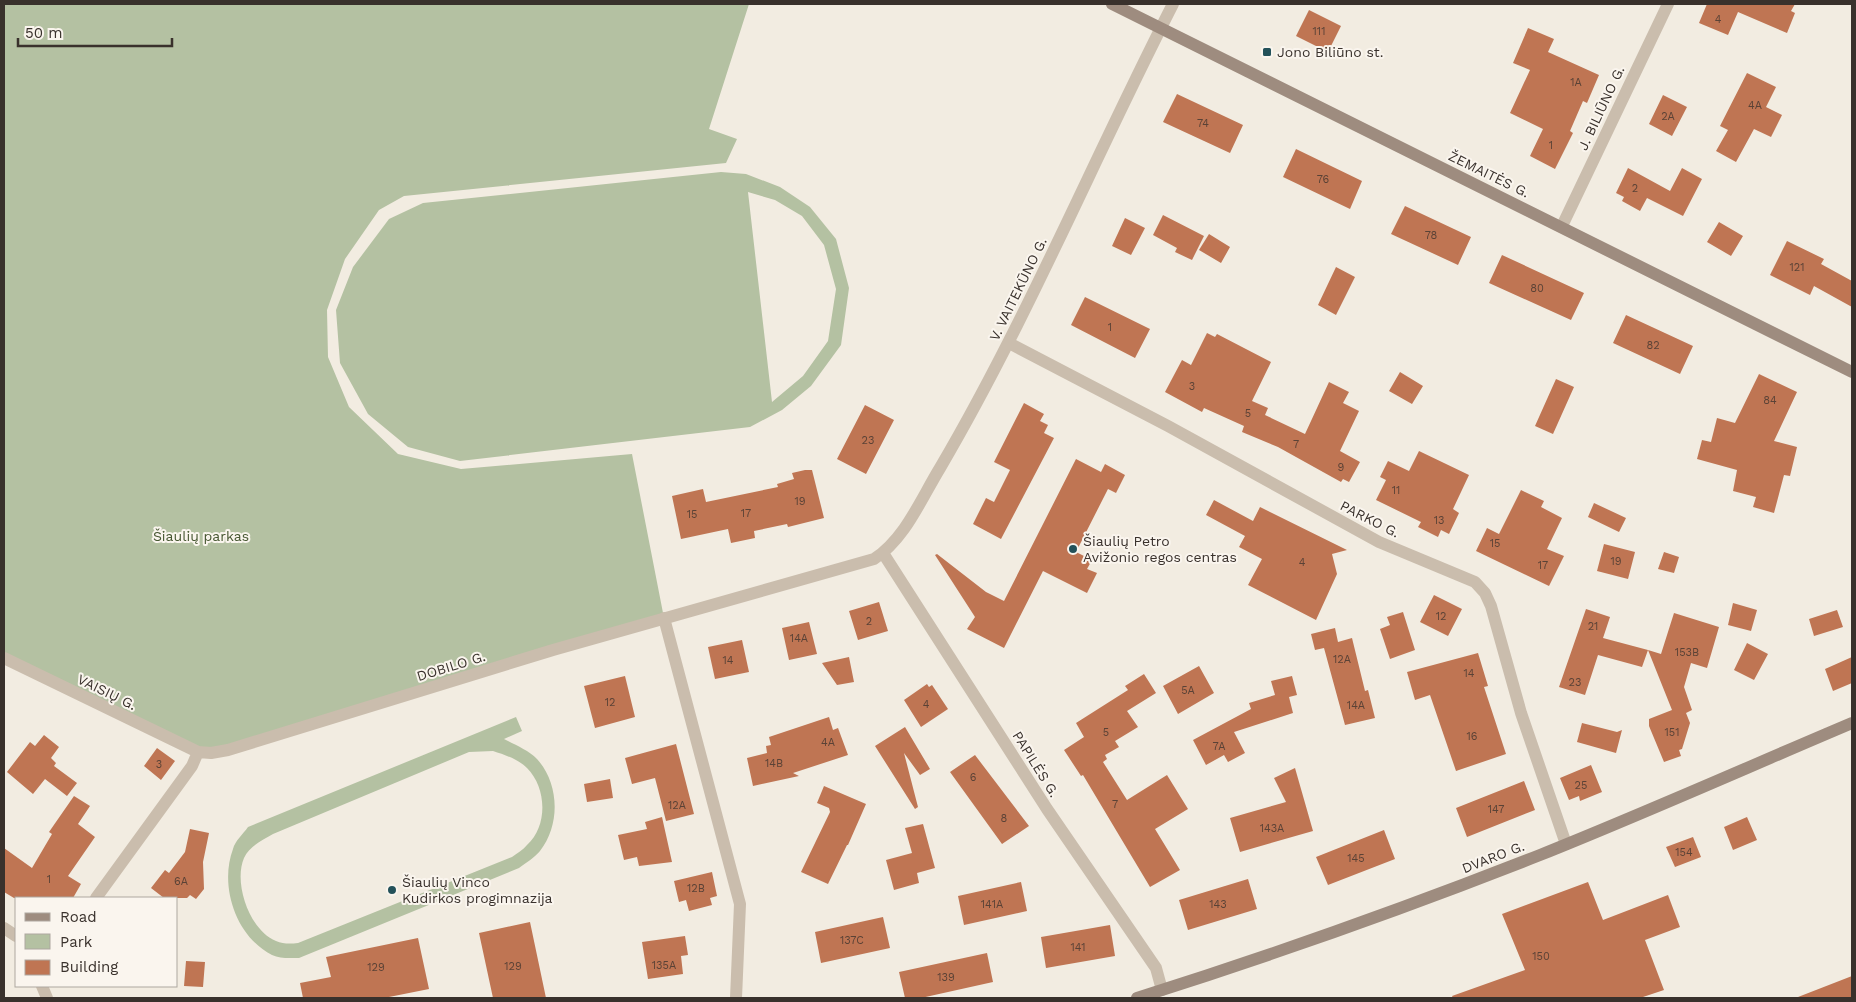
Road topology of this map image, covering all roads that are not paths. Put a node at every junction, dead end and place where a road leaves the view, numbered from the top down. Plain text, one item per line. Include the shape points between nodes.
1 (1112, 4) edge
2 (1173, 4) edge
3 (1668, 4) edge
4 (1161, 28) junction
5 (1562, 226) junction
6 (1009, 343) junction
7 (1852, 372) edge
8 (884, 553) junction
9 (664, 618) junction
10 (4, 658) edge
11 (1852, 723) edge
12 (198, 752) junction
13 (1566, 844) junction
14 (97, 897) edge
15 (4, 928) edge
16 (15, 935) edge
17 (1162, 990) junction
18 (736, 998) edge
19 (1137, 998) edge

1 - 4 main road, ŽEMAITĖS G.
2 - 4 street, V. VAITEKŪNO G.
3 - 5 street, J. BILIŪNO G.
4 - 5 main road, ŽEMAITĖS G.
4 - 6 street, V. VAITEKŪNO G.
5 - 7 main road, ŽEMAITĖS G.
6 - 8 street, V. VAITEKŪNO G. via 898,537
6 - 13 street, PARKO G. via 1379,542 1475,582 1491,606 1521,713
8 - 9 street, DOBILO G. via 858,565
8 - 17 street, PAPILĖS G. via 1046,809 1156,968
9 - 12 street, DOBILO G. via 228,750
9 - 18 street via 740,904
10 - 12 street, VAISIŲ G.
11 - 13 main road, DVARO G.
12 - 14 street via 192,766
13 - 17 main road, DVARO G. via 1315,938
15 - 16 street
17 - 19 main road, DVARO G.

